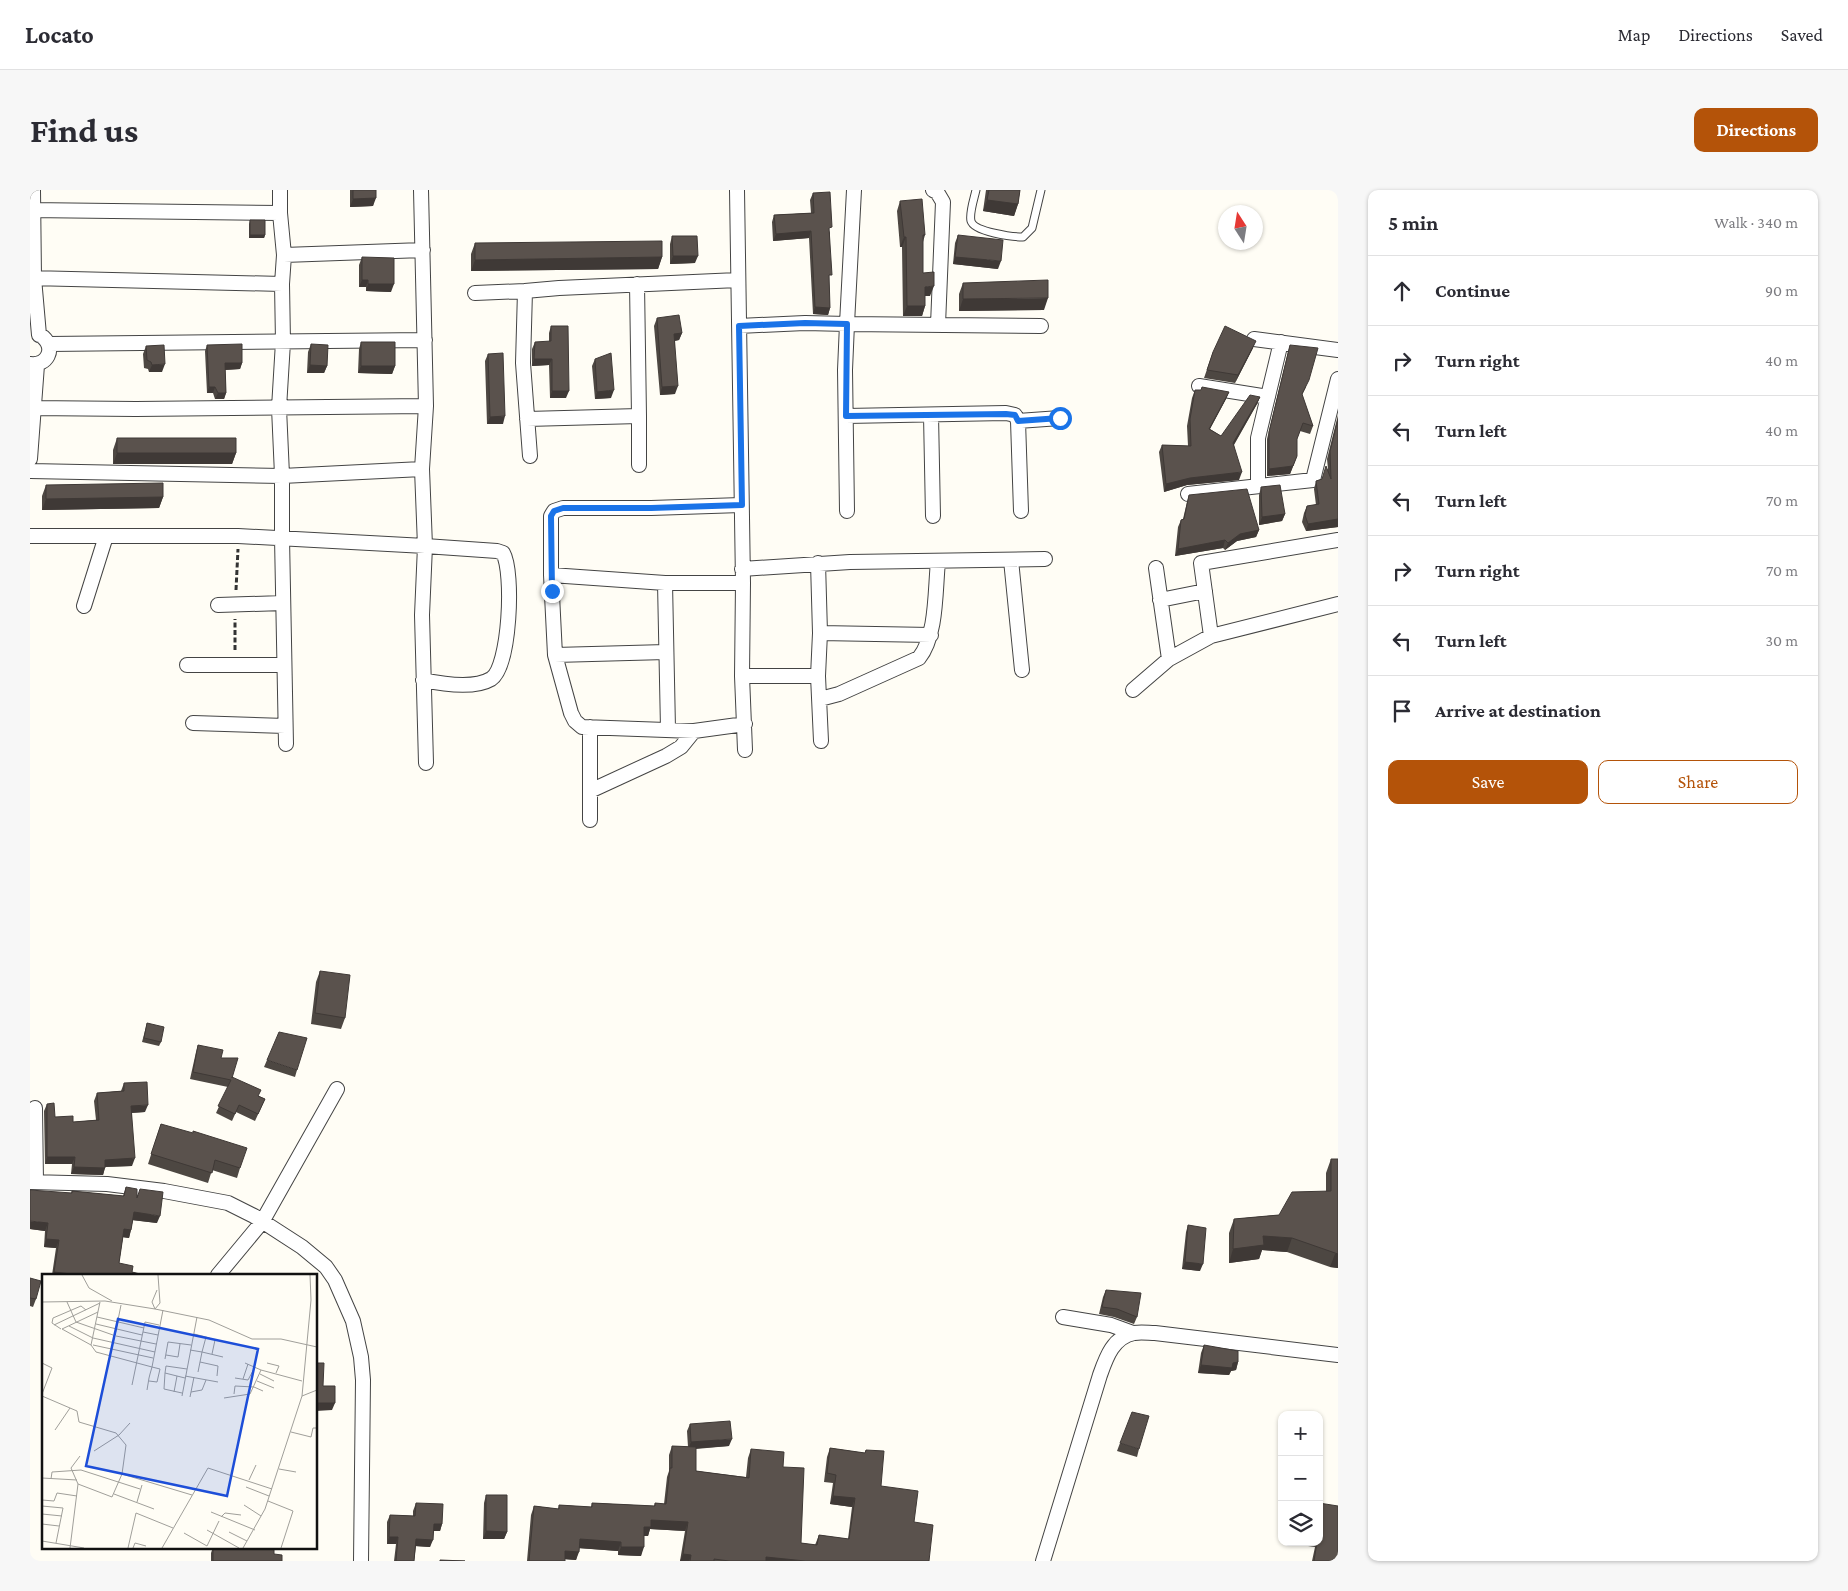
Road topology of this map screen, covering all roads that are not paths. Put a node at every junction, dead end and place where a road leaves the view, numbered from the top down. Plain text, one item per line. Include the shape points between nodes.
1 (33, 190) edge
2 (280, 190) edge
3 (421, 190) edge
4 (736, 190) edge
5 (854, 190) edge
6 (933, 190) edge
7 (976, 190) edge
8 (1041, 190) edge
9 (32, 210) edge
10 (280, 213) junction
11 (423, 250) junction
12 (284, 254) junction
13 (32, 278) edge
14 (738, 280) junction
15 (282, 284) junction
16 (637, 284) junction
17 (525, 291) junction
18 (475, 293) dead end
19 (847, 324) junction
20 (938, 325) junction
21 (739, 326) junction
22 (1041, 326) dead end
23 (39, 338) edge
24 (1254, 339) edge
25 (425, 340) junction
26 (283, 342) junction
27 (1282, 342) junction
28 (1338, 350) edge
29 (33, 364) edge
30 (1338, 379) edge
31 (1199, 386) dead end
32 (1268, 397) junction
33 (426, 406) junction
34 (32, 408) edge
35 (279, 408) junction
36 (931, 415) junction
37 (639, 416) junction
38 (846, 416) junction
39 (1060, 418) dead end
40 (527, 419) junction
41 (1018, 421) junction
42 (530, 456) dead end
43 (30, 459) edge
44 (639, 464) dead end
45 (422, 469) junction
46 (30, 471) edge
47 (282, 476) junction
48 (1258, 486) junction
49 (1188, 494) edge
50 (742, 505) junction
51 (847, 511) dead end
52 (1022, 511) dead end
53 (933, 516) dead end
54 (30, 536) edge
55 (106, 536) junction
56 (282, 538) junction
57 (1338, 540) edge
58 (425, 546) junction
59 (1045, 559) dead end
60 (1011, 560) junction
61 (938, 562) junction
62 (818, 564) junction
63 (1156, 568) dead end
64 (551, 575) junction
65 (743, 576) junction
66 (665, 583) junction
67 (1205, 591) junction
68 (1160, 600) junction
69 (283, 603) junction
70 (1338, 604) edge
71 (218, 605) dead end
72 (84, 606) dead end
73 (820, 633) junction
74 (931, 635) junction
75 (1211, 636) junction
76 (666, 652) junction
77 (555, 656) junction
78 (1169, 659) junction
79 (187, 665) dead end
80 (284, 665) junction
81 (1022, 670) dead end
82 (742, 676) junction
83 (818, 676) junction
84 (423, 680) junction
85 (1133, 690) dead end
86 (820, 699) junction
87 (193, 723) dead end
88 (745, 724) junction
89 (285, 726) junction
90 (590, 727) junction
91 (668, 729) junction
92 (694, 731) junction
93 (821, 741) dead end
94 (286, 744) dead end
95 (746, 750) dead end
96 (426, 763) dead end
97 (590, 791) junction
98 (590, 820) dead end
99 (336, 1089) dead end
100 (35, 1108) dead end
101 (33, 1182) edge
102 (258, 1219) junction
103 (219, 1274) edge
104 (1063, 1317) dead end
105 (1134, 1333) junction
106 (1338, 1355) edge
107 (361, 1561) edge
108 (371, 1561) edge
109 (1043, 1561) edge

1 - 9 street
2 - 10 street
3 - 11 street
4 - 14 street
5 - 19 street
6 - 20 street via 942,202
7 - 8 lane via 971,215 974,226 1023,237 1032,228
9 - 10 street
9 - 13 street
10 - 12 street
11 - 12 street
11 - 25 street
12 - 15 street
13 - 15 street
13 - 23 street
14 - 16 street
14 - 21 street
15 - 26 street
16 - 17 street
16 - 37 street
17 - 18 street
17 - 40 street via 523,363
19 - 20 street
19 - 21 street
19 - 38 street
20 - 22 street
21 - 50 street
23 - 26 street
23 - 29 street via 50,350 43,362
24 - 27 street
25 - 26 street
25 - 33 street
26 - 35 street
27 - 28 street
27 - 32 street
29 - 34 street
30 - 48 street via 1313,480
31 - 32 street
32 - 48 street via 1258,438
33 - 35 street
33 - 45 street
34 - 35 street
34 - 43 street
35 - 47 street
36 - 38 street
36 - 41 street via 1006,414 1015,415
36 - 53 street
37 - 40 street
37 - 44 street
38 - 51 street
39 - 41 street
40 - 42 street
41 - 52 street
45 - 47 street
45 - 58 street
46 - 47 street
47 - 56 street
48 - 49 street
50 - 64 street via 563,508 554,511 551,516
50 - 65 street
54 - 55 street
55 - 56 street
55 - 72 street
56 - 58 street
56 - 69 street
57 - 67 street via 1201,563
58 - 84 street
58 - 84 street via 503,553 509,566 509,597 508,636 498,673 480,683 446,685
59 - 60 street
60 - 61 street
60 - 81 street
61 - 62 street
61 - 74 street
62 - 65 street
62 - 73 street
63 - 68 street
64 - 66 street
64 - 77 street
65 - 66 street
65 - 82 street
66 - 76 street
67 - 68 street
67 - 75 street
68 - 78 street
69 - 71 street
69 - 80 street
70 - 75 street
73 - 74 street
73 - 83 street
74 - 86 street via 919,658 840,694
75 - 78 street
76 - 77 street
76 - 91 street
77 - 90 street via 571,713 582,727
78 - 85 street
79 - 80 street
80 - 89 street
82 - 83 street
82 - 88 street
83 - 86 street
84 - 96 street
86 - 93 street
87 - 89 street
88 - 92 street
88 - 95 street
89 - 94 street
90 - 91 street
90 - 97 street
91 - 92 street
92 - 97 street via 680,747 666,756
97 - 98 street
99 - 102 street
100 - 101 street
101 - 102 street via 107,1184 164,1191 228,1203
102 - 103 street
102 - 107 street via 326,1267 341,1291 353,1321 363,1380
104 - 105 street via 1111,1325
105 - 106 street
105 - 109 street via 1117,1341 1107,1356
107 - 108 street

